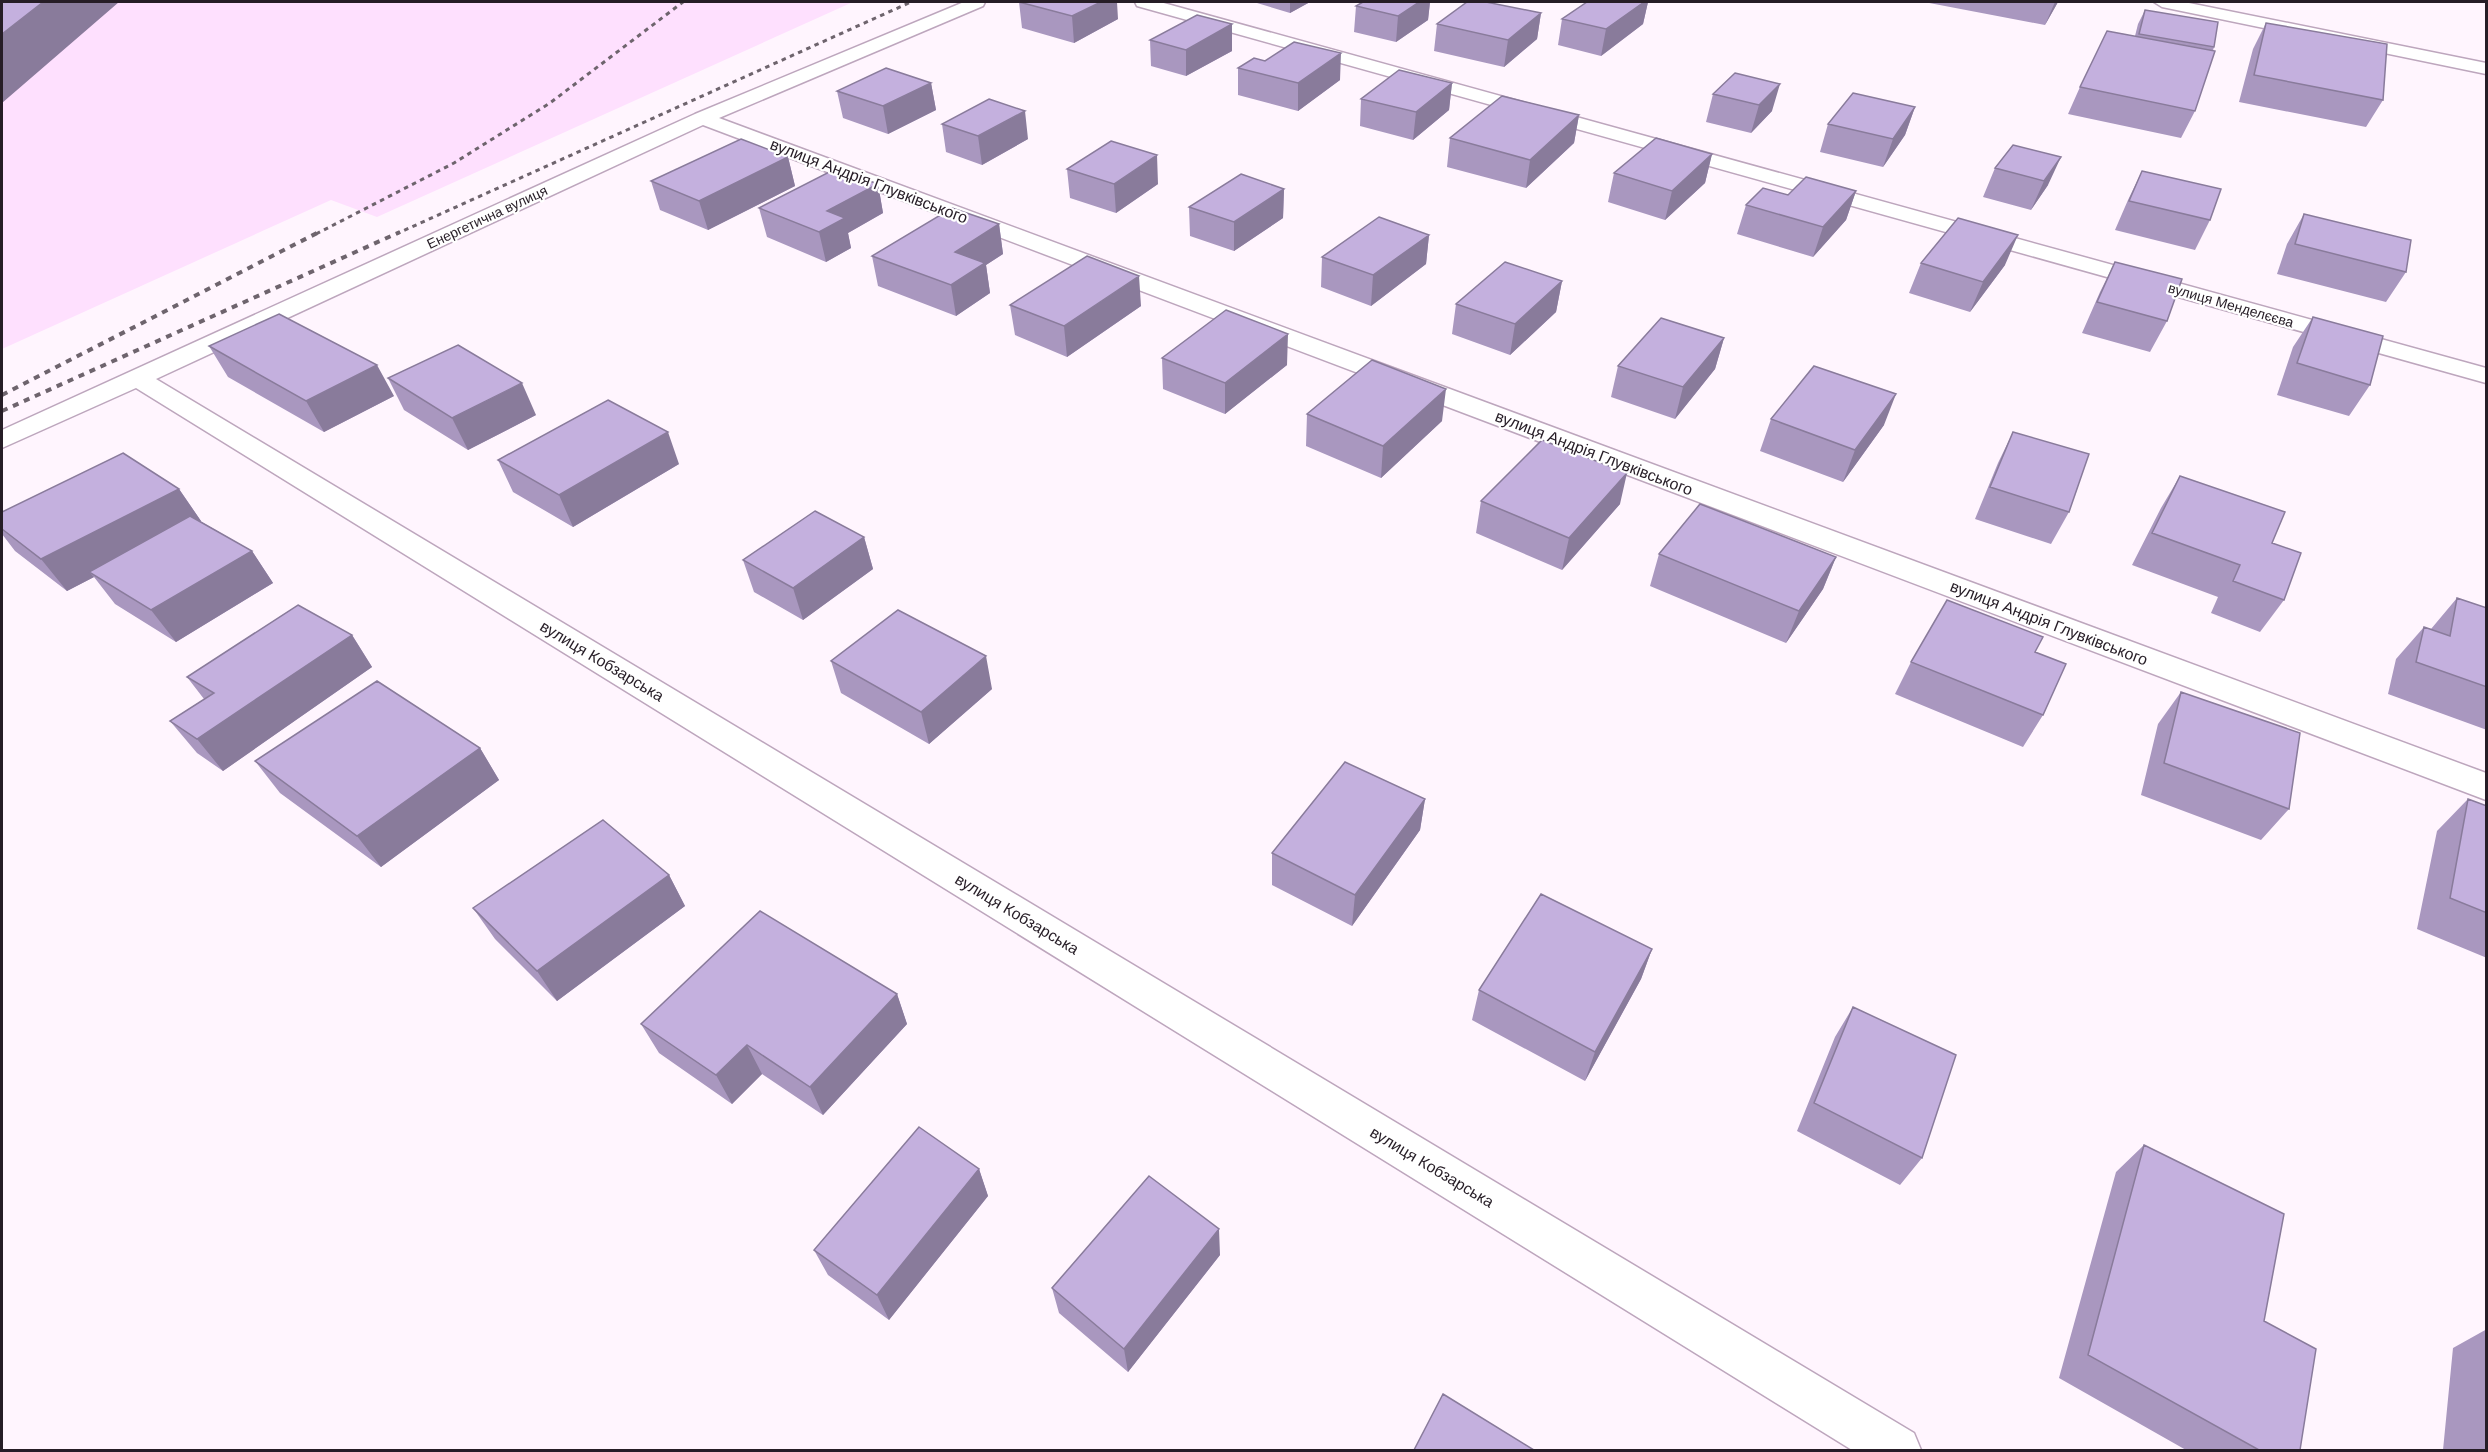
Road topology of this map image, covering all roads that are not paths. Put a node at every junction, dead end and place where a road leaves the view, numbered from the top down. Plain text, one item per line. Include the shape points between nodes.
1 (977, 2) edge
2 (1143, 2) edge
3 (2162, 2) edge
4 (2487, 69) edge
5 (702, 118) junction
6 (2487, 376) edge
7 (137, 378) junction
8 (2, 440) edge
9 (2487, 787) edge
10 (1897, 1450) edge

1 - 5 street, Енергетична вулиця
2 - 6 street, вулиця Менделєєва
3 - 4 street
5 - 7 street, Енергетична вулиця
5 - 9 street, вулиця Андрія Глувківського
7 - 8 street, Енергетична вулиця
7 - 10 street, вулиця Кобзарська

